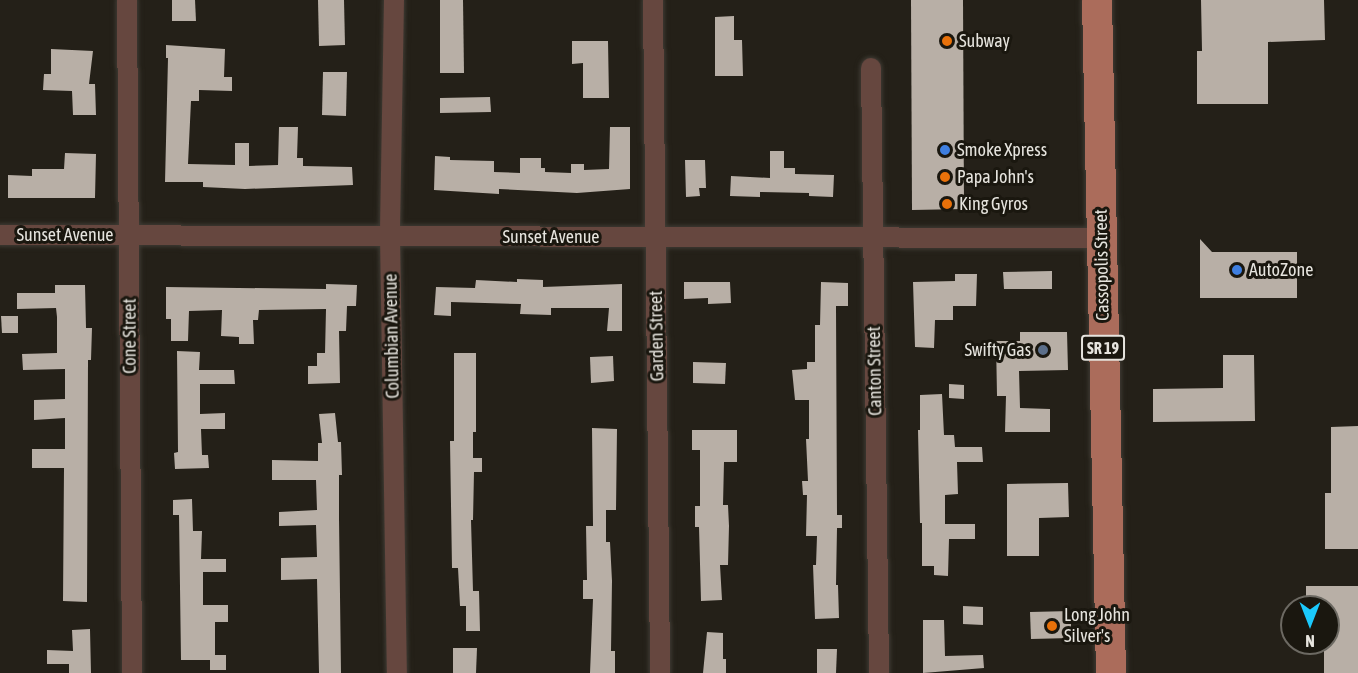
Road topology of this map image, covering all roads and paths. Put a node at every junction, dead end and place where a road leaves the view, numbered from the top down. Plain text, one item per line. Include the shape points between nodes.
1 (127, 0) edge
2 (394, 0) edge
3 (653, 0) edge
4 (1097, 0) edge
5 (871, 68) dead end
6 (0, 235) edge
7 (129, 236) junction
8 (390, 236) junction
9 (656, 238) junction
10 (874, 238) junction
11 (1101, 238) junction
12 (132, 673) edge
13 (397, 673) edge
14 (660, 673) edge
15 (879, 673) edge
16 (1111, 673) edge

1 - 7 street, Cone Street
2 - 8 street, Columbian Avenue
3 - 9 street, Garden Street
4 - 11 main road, Cassopolis Street / SR 19
5 - 10 street, Canton Street
6 - 7 street, Sunset Avenue
7 - 8 street, Sunset Avenue
7 - 12 street, Cone Street
8 - 9 street, Sunset Avenue
8 - 13 street, Columbian Avenue
9 - 10 street, Sunset Avenue
9 - 14 street, Garden Street
10 - 11 street, Sunset Avenue
10 - 15 street, Canton Street
11 - 16 main road, Cassopolis Street / SR 19

